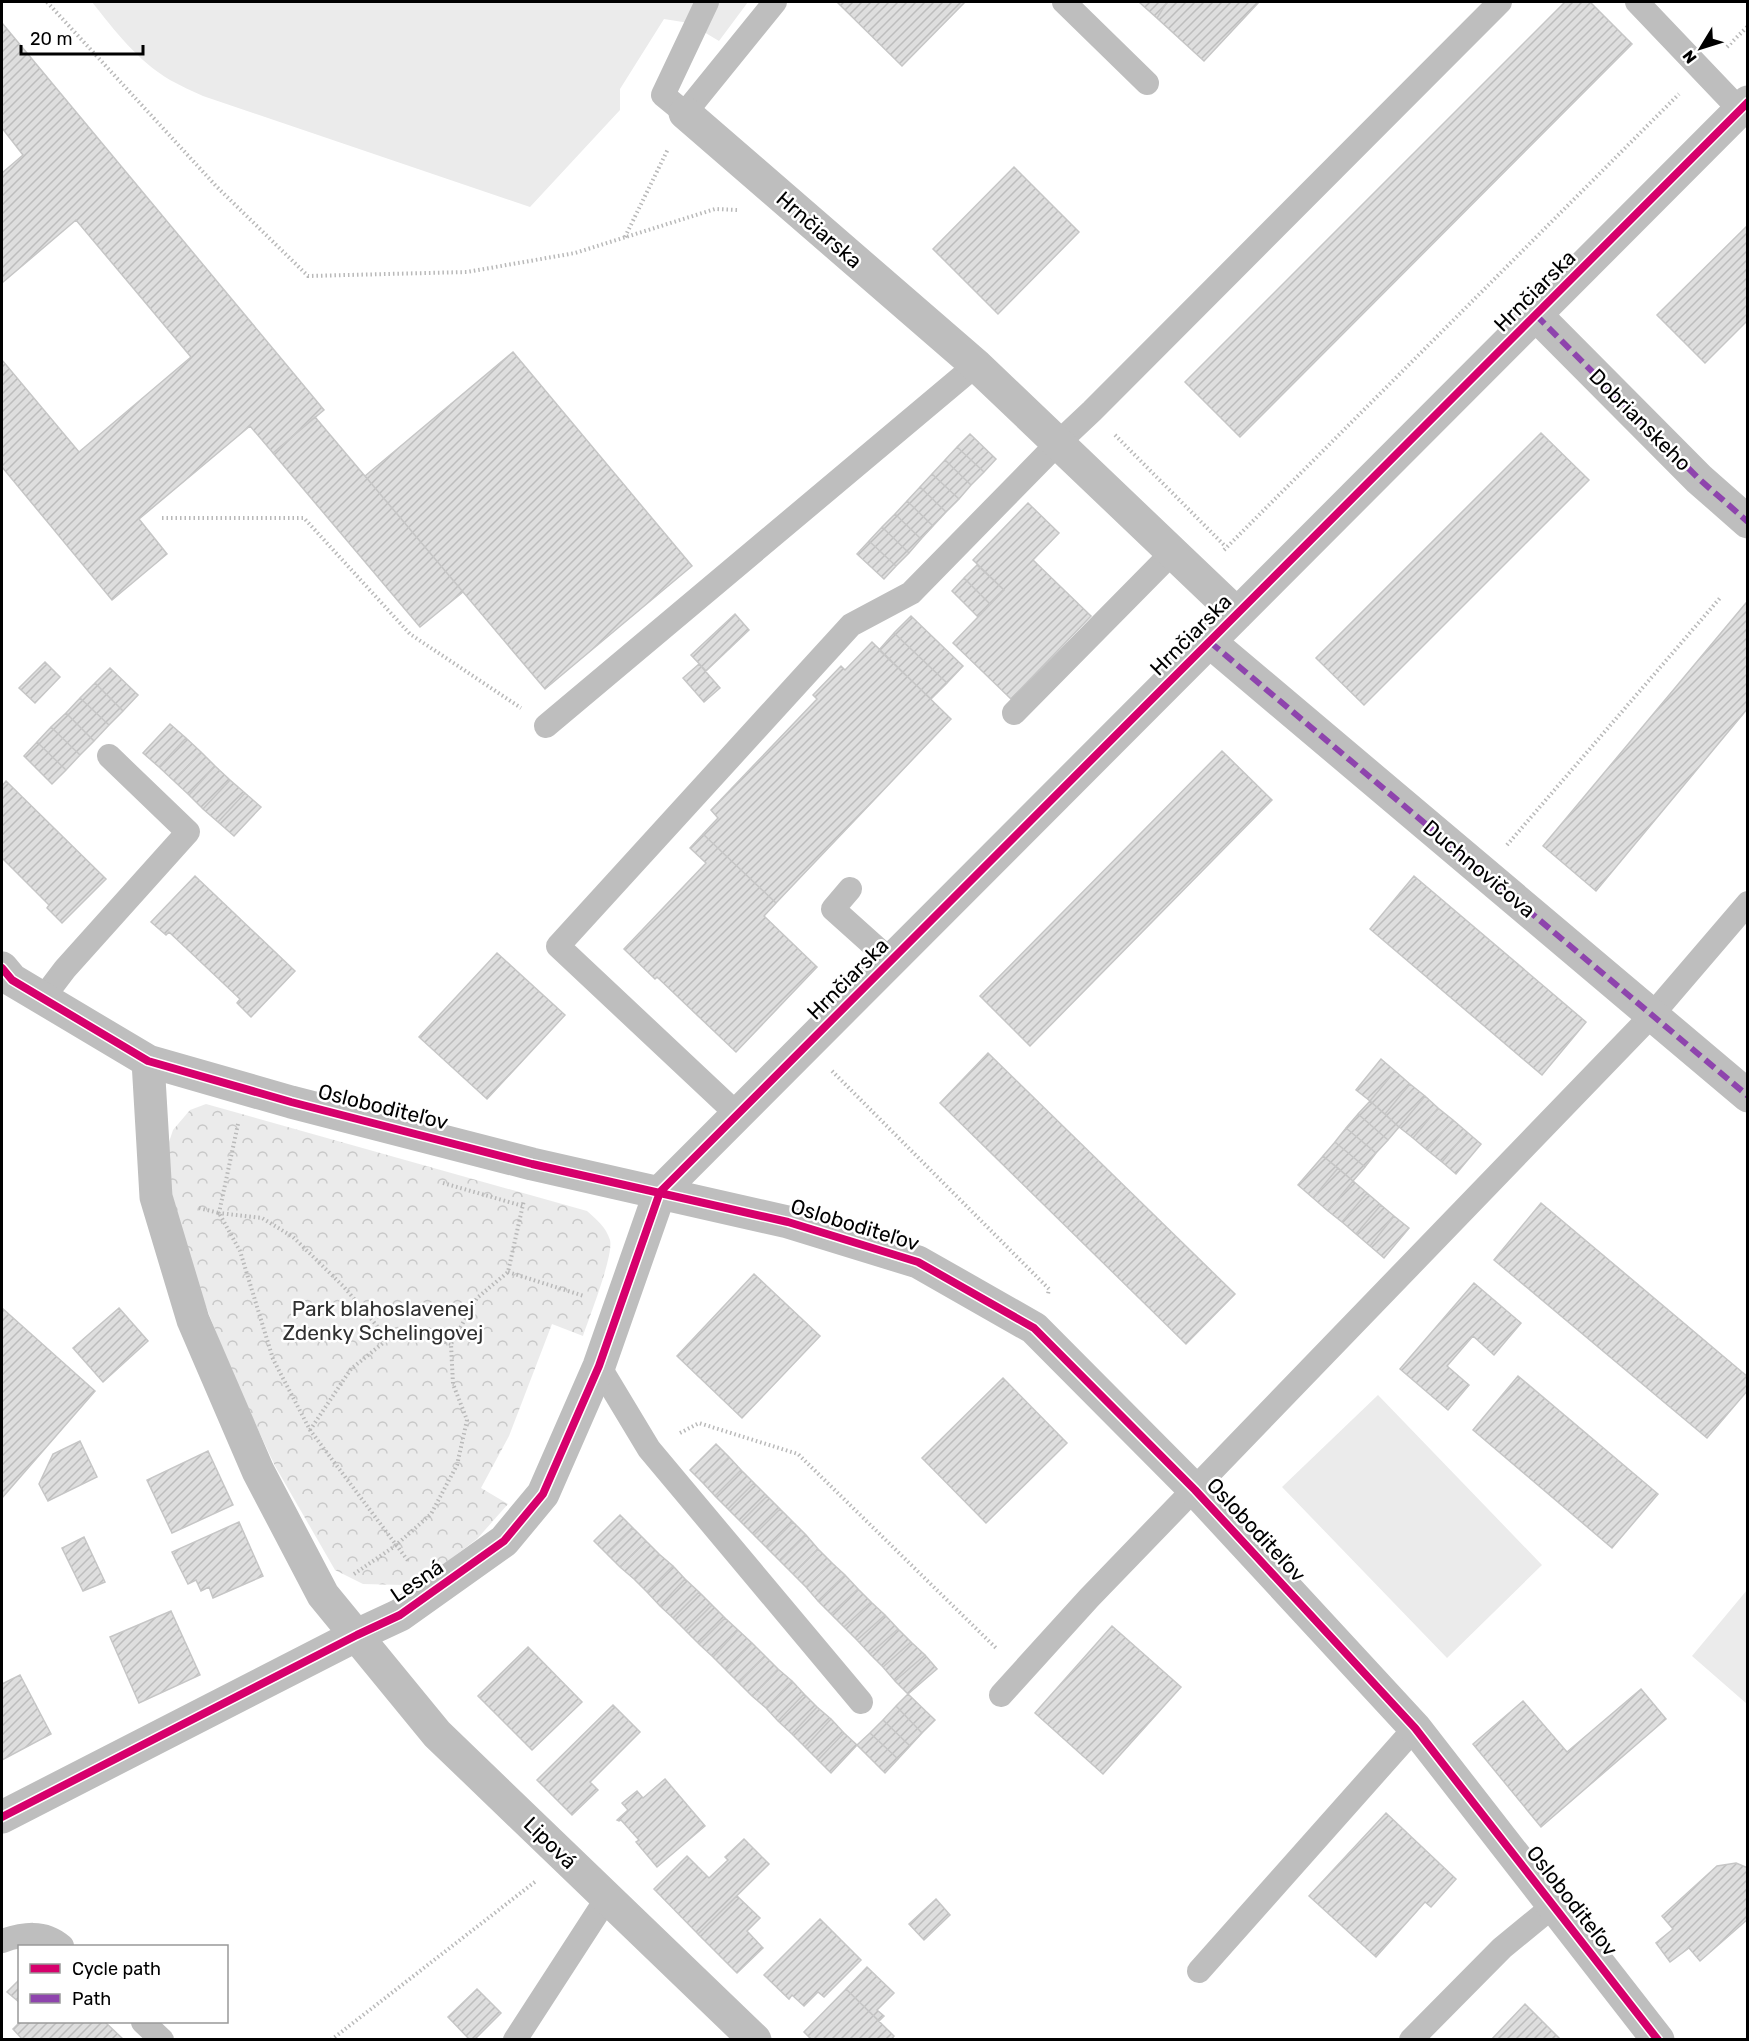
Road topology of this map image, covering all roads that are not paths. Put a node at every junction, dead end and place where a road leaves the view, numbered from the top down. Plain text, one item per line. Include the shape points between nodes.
1 (707, 2) edge
2 (775, 2) edge
3 (1064, 2) edge
4 (1500, 2) edge
5 (1637, 2) edge
6 (1146, 82) dead end
7 (1744, 106) edge
8 (685, 113) junction
9 (1536, 315) junction
10 (976, 365) junction
11 (1058, 443) junction
12 (1748, 522) edge
13 (1173, 552) junction
14 (1237, 614) junction
15 (1210, 642) junction
16 (1014, 713) dead end
17 (546, 726) road end
18 (110, 756) dead end
19 (850, 889) dead end
20 (1748, 903) edge
21 (891, 961) junction
22 (5, 979) edge
23 (43, 998) junction
24 (1652, 1015) junction
25 (147, 1062) junction
26 (1748, 1096) edge
27 (738, 1115) junction
28 (660, 1192) junction
29 (599, 1366) junction
30 (1195, 1490) junction
31 (357, 1635) junction
32 (1001, 1695) dead end
33 (861, 1702) dead end
34 (1415, 1728) junction
35 (2, 1817) edge
36 (607, 1898) junction
37 (1552, 1907) junction
38 (2, 1941) edge
39 (60, 1945) edge
40 (1199, 1971) dead end
41 (144, 2023) edge
42 (162, 2040) edge
43 (514, 2040) edge
44 (755, 2040) edge
45 (1411, 2040) edge
46 (1658, 2040) edge

1 - 8 lane via 663,95
2 - 8 lane
3 - 6 lane
4 - 11 lane
5 - 7 lane, Hrnčiarska
7 - 9 street, Hrnčiarska
8 - 10 street, Hrnčiarska
9 - 12 street, Dobrianskeho via 1699,479
9 - 14 street, Hrnčiarska
10 - 11 street, Hrnčiarska
10 - 17 lane
11 - 13 street, Hrnčiarska
11 - 27 lane via 911,593 851,625 558,946
13 - 14 street, Hrnčiarska
13 - 16 lane
14 - 15 street, Hrnčiarska
15 - 21 street, Hrnčiarska
15 - 24 street, Duchnovičova
18 - 23 lane via 188,832
19 - 21 lane via 833,909
20 - 24 lane
21 - 27 street, Hrnčiarska
22 - 23 street, Osloboditeľov
23 - 25 street, Osloboditeľov
24 - 26 street, Duchnovičova
24 - 30 lane
25 - 28 street, Osloboditeľov via 532,1164
25 - 31 street via 156,1197 193,1320 258,1471 323,1595
27 - 28 street, Hrnčiarska
28 - 29 street, Lesná
28 - 30 street, Osloboditeľov via 788,1222 918,1262 1034,1328
29 - 31 street, Lesná via 543,1494 504,1541 400,1616
29 - 33 lane via 649,1449
30 - 32 lane, Osloboditeľov
30 - 34 street, Osloboditeľov
31 - 35 street, Lesná
31 - 36 street, Lipová via 437,1734
34 - 37 street, Osloboditeľov
34 - 40 lane
36 - 43 lane
36 - 44 street, Lipová
37 - 45 lane via 1502,1947
37 - 46 street, Osloboditeľov
38 - 39 lane via 29,1933 54,1939
41 - 42 lane

